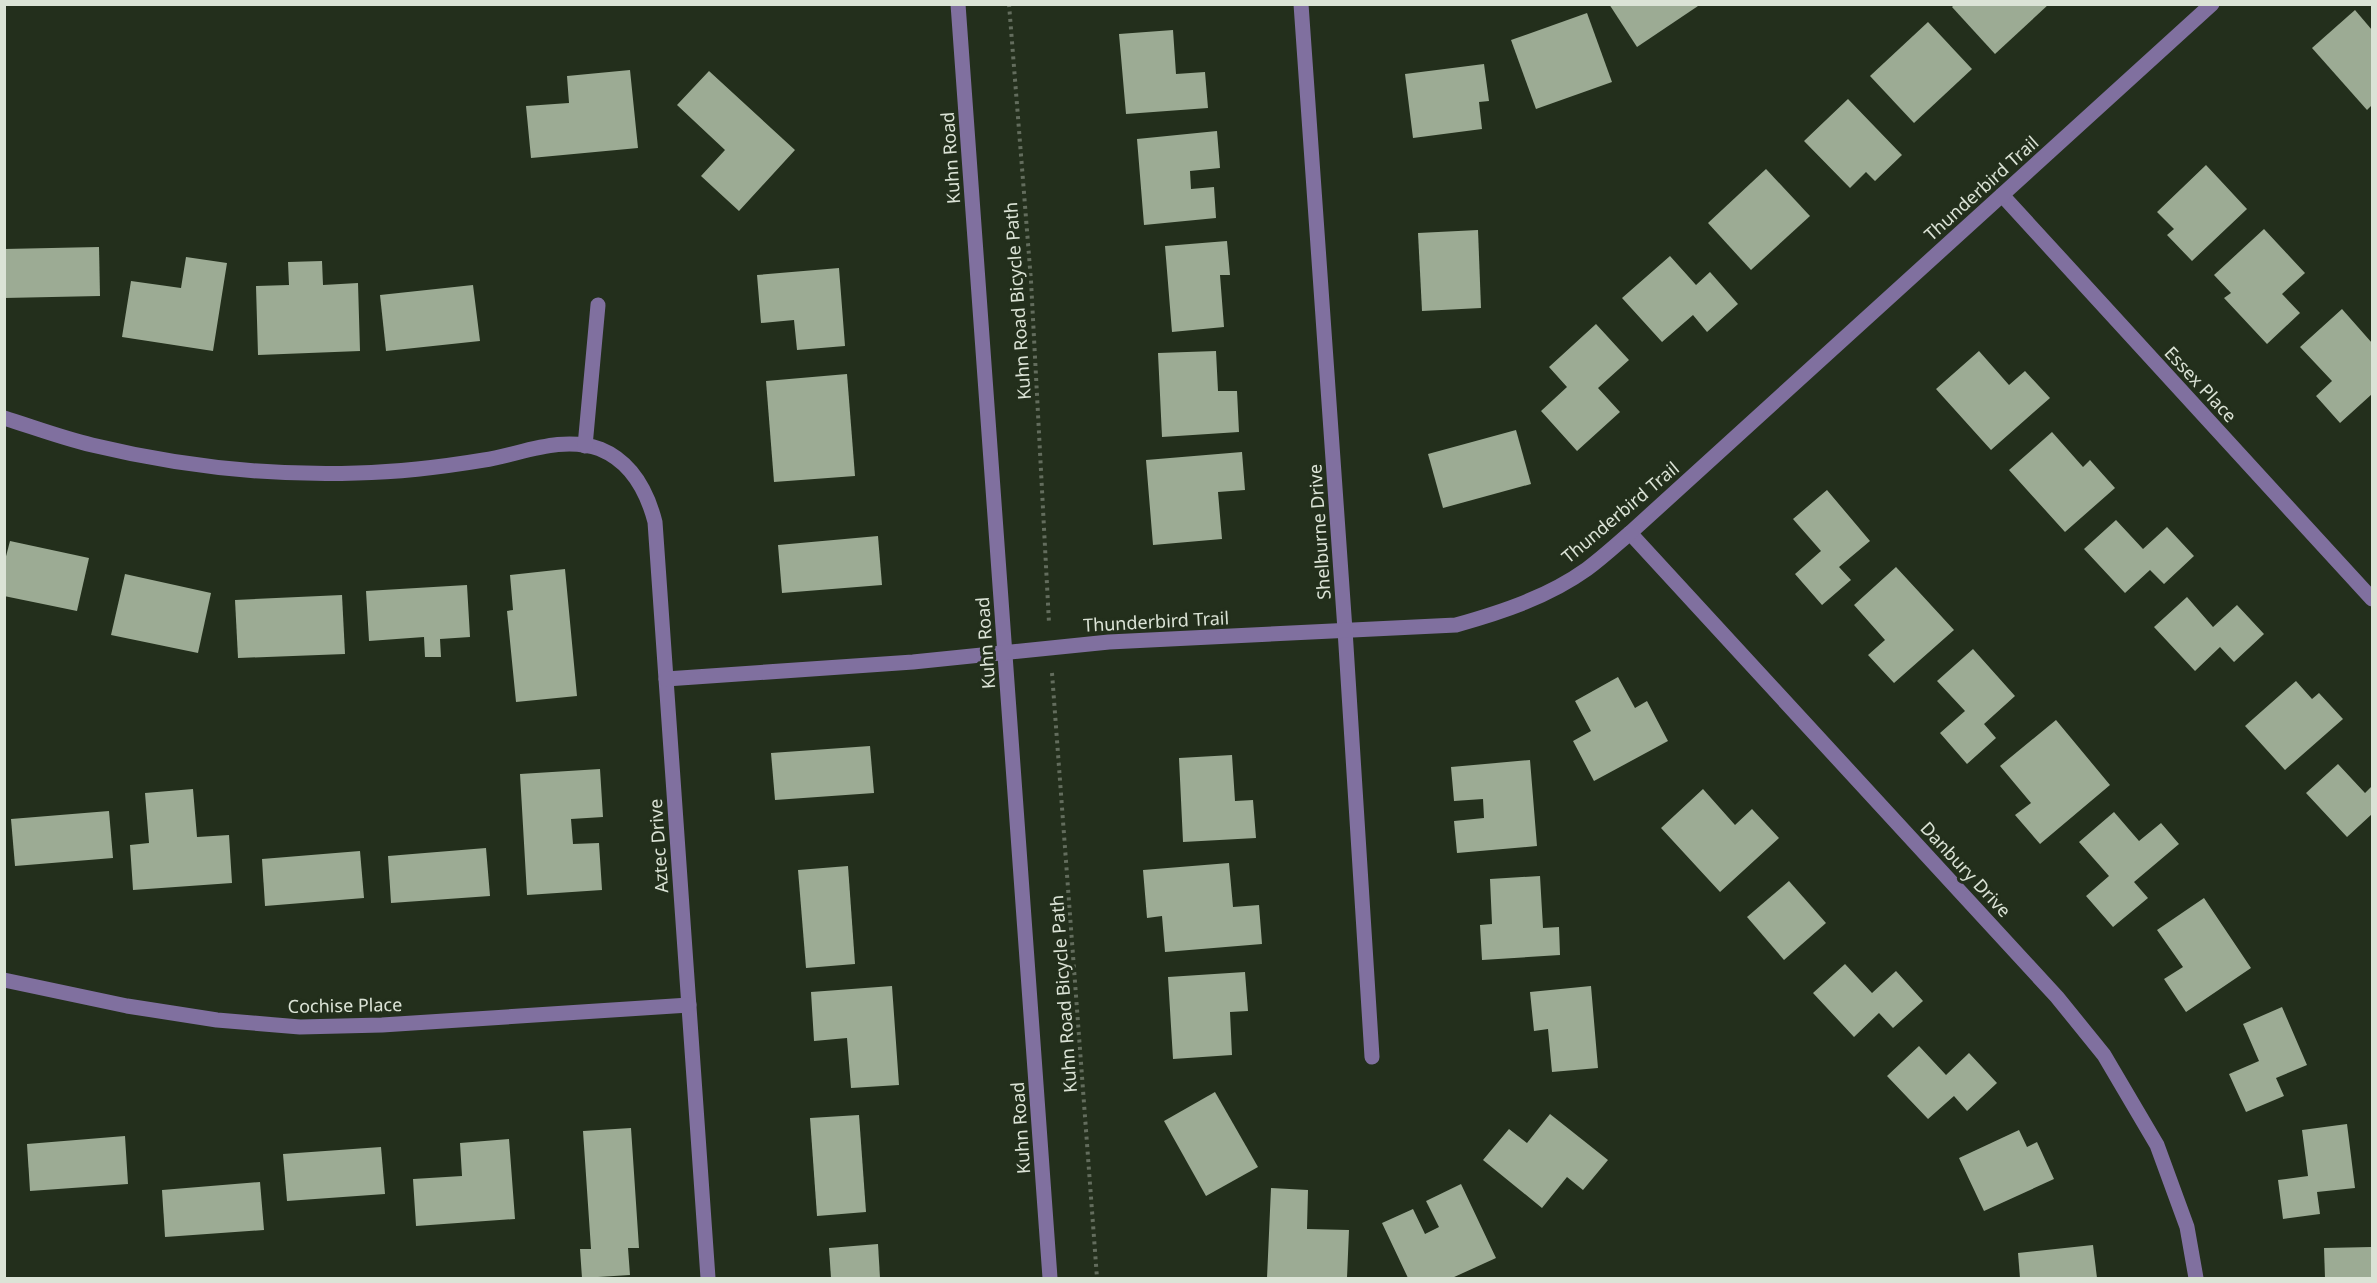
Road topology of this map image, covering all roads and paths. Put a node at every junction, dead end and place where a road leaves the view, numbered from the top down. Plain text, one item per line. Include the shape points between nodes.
1 (958, 4) edge
2 (1009, 4) edge
3 (1301, 4) edge
4 (2212, 4) edge
5 (2002, 195) junction
6 (598, 305) dead end
7 (4, 418) edge
8 (585, 446) junction
9 (1630, 533) junction
10 (1047, 596) dead end
11 (2373, 599) edge
12 (1345, 630) junction
13 (1005, 653) junction
14 (666, 680) junction
15 (1055, 708) dead end
16 (4, 980) edge
17 (689, 1005) junction
18 (1372, 1057) dead end
19 (708, 1278) edge
20 (1050, 1278) edge
21 (1097, 1278) edge
22 (2196, 1278) edge

1 - 13 street, Kuhn Road
2 - 10 path, Kuhn Road Bicycle Path via 1031,280
3 - 12 street, Shelburne Drive
4 - 5 street, Thunderbird Trail
5 - 9 street, Thunderbird Trail
5 - 11 street, Essex Place
6 - 8 street
7 - 8 street, Aztec Drive via 90,445 154,458 217,469 297,474 421,469 565,443
8 - 14 street, Aztec Drive via 618,459 643,487 651,506
9 - 12 street, Thunderbird Trail via 1587,569 1549,592 1505,611 1456,625
9 - 22 street, Danbury Drive via 2057,997 2104,1056 2157,1145 2187,1227
12 - 13 street, Thunderbird Trail via 1108,642
12 - 18 street, Shelburne Drive
13 - 14 street, Thunderbird Trail
13 - 20 street, Kuhn Road
14 - 17 street, Aztec Drive
15 - 21 path, Kuhn Road Bicycle Path
16 - 17 street, Cochise Place via 205,1019 300,1027
17 - 19 street, Aztec Drive

